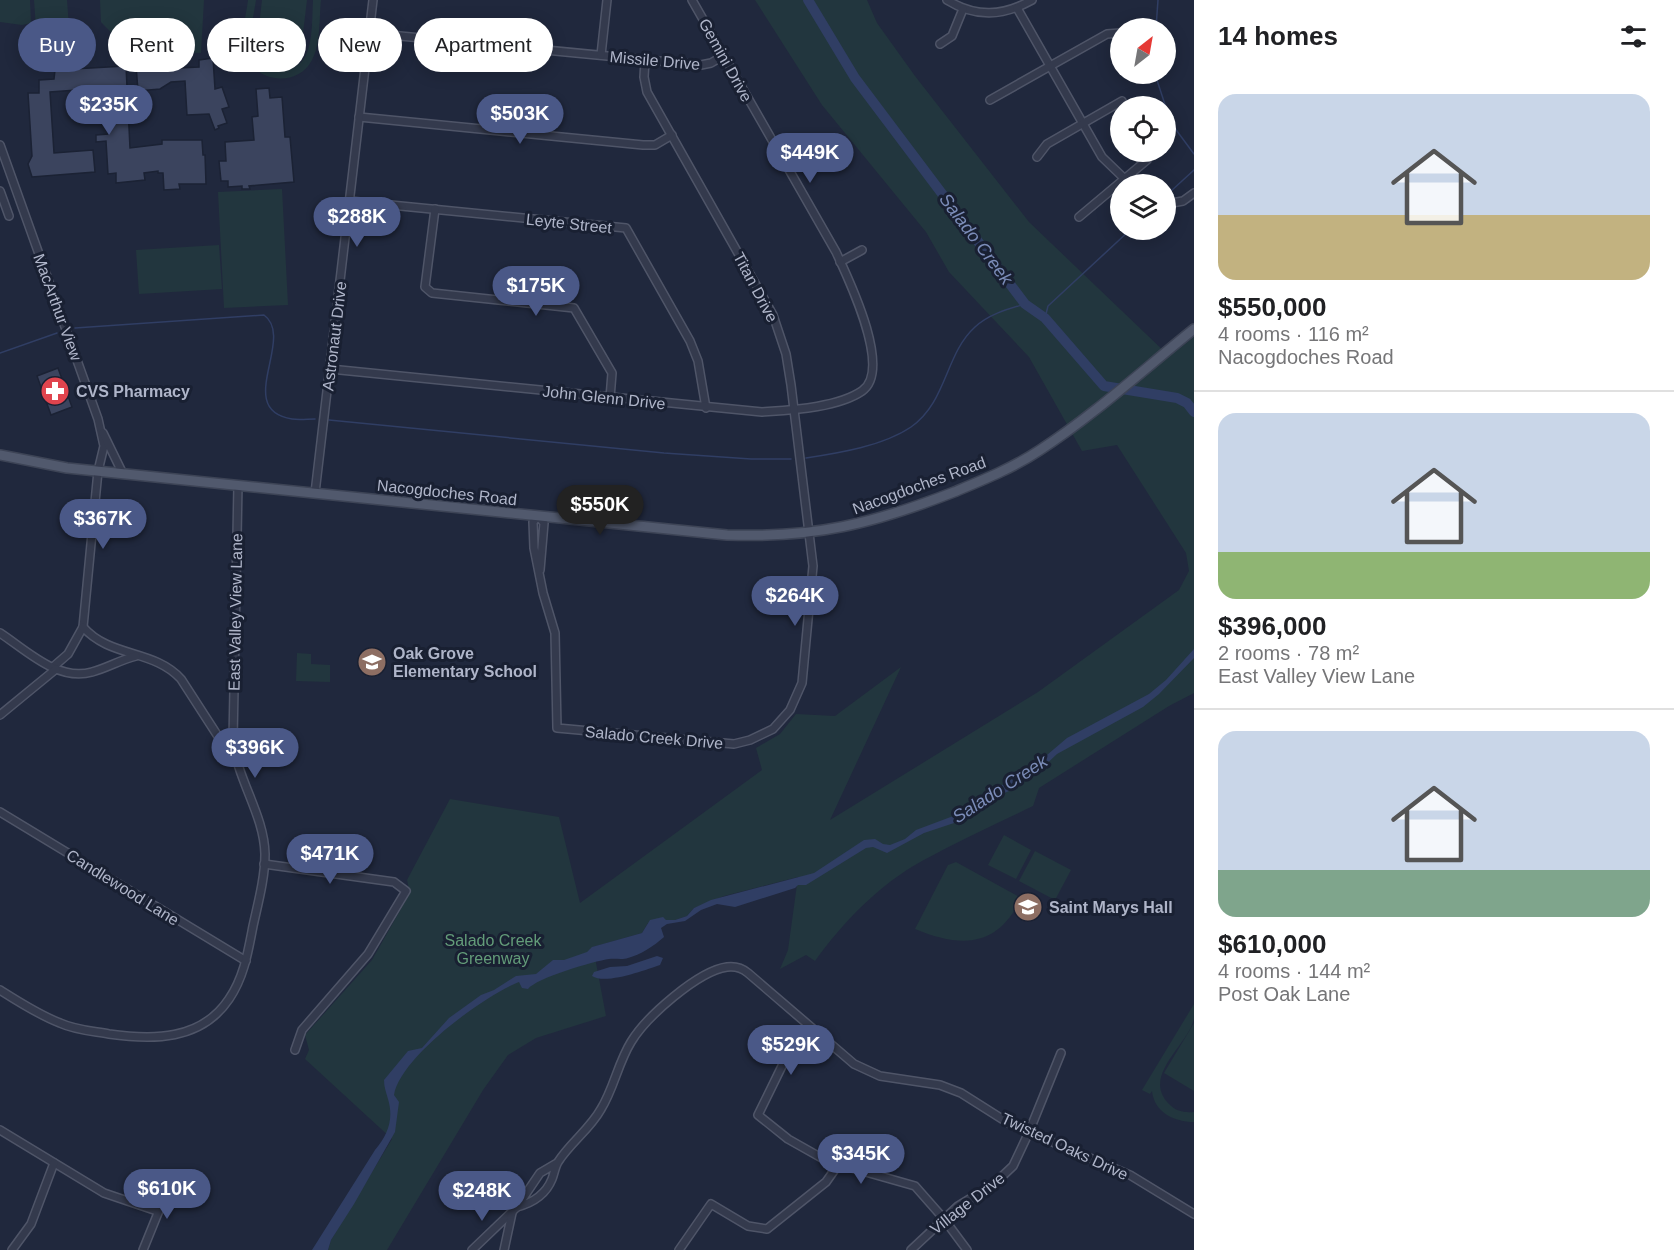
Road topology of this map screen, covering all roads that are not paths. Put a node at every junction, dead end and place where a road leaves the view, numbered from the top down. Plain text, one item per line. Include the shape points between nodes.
1 (373, 0) edge
2 (607, 0) edge
3 (692, 0) edge
4 (947, 0) edge
5 (1032, 0) edge
6 (1017, 8) junction
7 (963, 9) junction
8 (371, 18) edge
9 (1110, 34) edge
10 (402, 36) edge
11 (940, 44) dead end
12 (601, 55) junction
13 (723, 56) junction
14 (645, 60) junction
15 (1051, 66) junction
16 (364, 72) edge
17 (990, 100) dead end
18 (1110, 108) edge
19 (359, 117) junction
20 (1083, 124) junction
21 (672, 135) junction
22 (0, 144) edge
23 (1037, 157) dead end
24 (1145, 162) edge
25 (1119, 174) edge
26 (1134, 174) edge
27 (0, 191) edge
28 (1194, 193) edge
29 (1110, 194) edge
30 (350, 201) junction
31 (1176, 202) edge
32 (435, 209) junction
33 (9, 216) dead end
34 (1079, 217) dead end
35 (862, 250) dead end
36 (840, 262) junction
37 (1194, 329) edge
38 (330, 369) junction
39 (871, 380) joint
40 (610, 398) junction
41 (706, 408) junction
42 (794, 409) junction
43 (102, 431) junction
44 (0, 455) edge
45 (98, 471) junction
46 (123, 474) junction
47 (238, 485) junction
48 (315, 493) junction
49 (538, 516) junction
50 (810, 533) junction
51 (83, 627) junction
52 (0, 633) edge
53 (138, 656) junction
54 (57, 670) junction
55 (0, 715) edge
56 (780, 722) joint
57 (237, 765) junction
58 (0, 812) edge
59 (264, 864) junction
60 (246, 961) junction
61 (0, 990) edge
62 (811, 1029) junction
63 (295, 1050) dead end
64 (1061, 1053) dead end
65 (0, 1130) edge
66 (1029, 1132) junction
67 (54, 1163) junction
68 (557, 1163) junction
69 (838, 1165) junction
70 (171, 1182) dead end
71 (515, 1210) junction
72 (157, 1211) junction
73 (1194, 1214) edge
74 (944, 1219) junction
75 (12, 1250) edge
76 (143, 1250) edge
77 (471, 1250) edge
78 (504, 1250) edge
79 (679, 1250) edge
80 (910, 1250) edge
81 (967, 1250) edge

1 - 8 street, Astronaut Drive
2 - 12 street
3 - 13 street, Gemini Drive
4 - 7 street
5 - 6 street
6 - 7 street via 994,14
6 - 15 street
7 - 11 street via 952,36
9 - 15 street
10 - 12 street, Missile Drive
12 - 14 street, Missile Drive
13 - 14 street, Missile Drive via 701,65
13 - 36 street, Gemini Drive
14 - 21 street, Titan Drive via 646,88
15 - 17 street
15 - 20 street
16 - 19 street, Astronaut Drive
18 - 20 street
19 - 21 street via 643,145 655,145
19 - 30 street, Astronaut Drive
20 - 23 street via 1047,144
20 - 25 street via 1102,157
21 - 42 street, Titan Drive via 773,315 786,354
22 - 43 street, MacArthur View
24 - 26 street
27 - 33 street
28 - 31 street
29 - 34 street
30 - 32 street, Leyte Street
30 - 38 street, Astronaut Drive
32 - 40 street via 427,291 574,308 612,373
32 - 41 street, Leyte Street via 626,228 690,341 698,361
35 - 36 street
36 - 39 street, Gemini Drive via 866,330 873,367
37 - 50 main road, Nacogdoches Road via 1024,460 971,485 866,523
38 - 40 street, John Glenn Drive
38 - 48 street, Astronaut Drive
39 - 42 street, John Glenn Drive via 862,391 850,396
40 - 41 street, John Glenn Drive
41 - 42 street, John Glenn Drive via 762,412
42 - 50 street, Titan Drive
43 - 45 street, MacArthur View via 104,446
43 - 46 street
44 - 45 main road, Nacogdoches Road
45 - 46 main road, Nacogdoches Road
45 - 51 street, MacArthur View
46 - 47 main road, Nacogdoches Road
47 - 48 main road, Nacogdoches Road
47 - 57 street, East Valley View Lane via 232,730
48 - 49 main road, Nacogdoches Road
49 - 50 main road, Nacogdoches Road via 727,535
49 - 56 street, Salado Creek Drive via 533,524 534,548 555,633 557,728 734,744 766,733
50 - 56 street, Titan Drive via 813,566 802,683 796,701
51 - 53 street via 101,643
51 - 54 street
52 - 54 street
53 - 54 street via 91,673
53 - 57 street via 161,663 176,675
54 - 55 street
57 - 59 street, East Valley View Lane via 261,832
58 - 60 street, Candlewood Lane
59 - 60 street, East Valley View Lane
59 - 63 street via 394,882 404,887 405,895 368,954 302,1030
60 - 61 street, East Valley View Lane via 228,1001 211,1017 188,1032 162,1038 74,1028 51,1020
62 - 66 street, Twisted Oaks Drive via 844,1058 869,1072 951,1088
62 - 68 street, Twisted Oaks Drive via 748,973 735,967 715,970 682,990 642,1028 631,1042 595,1119
62 - 69 street via 783,1064 758,1115 788,1139
64 - 66 street, Village Drive
65 - 67 street
66 - 73 street, Twisted Oaks Drive via 1130,1175
66 - 74 street, Village Drive via 1018,1159 1007,1173
67 - 72 street via 104,1193
67 - 75 street via 31,1224
68 - 71 street via 540,1173
68 - 71 street via 548,1188
69 - 74 street via 908,1183 920,1190
69 - 79 street via 826,1182 767,1229 748,1226 711,1204
70 - 72 street
71 - 77 street
71 - 78 street
72 - 76 street
74 - 80 street, Village Drive
74 - 81 street

